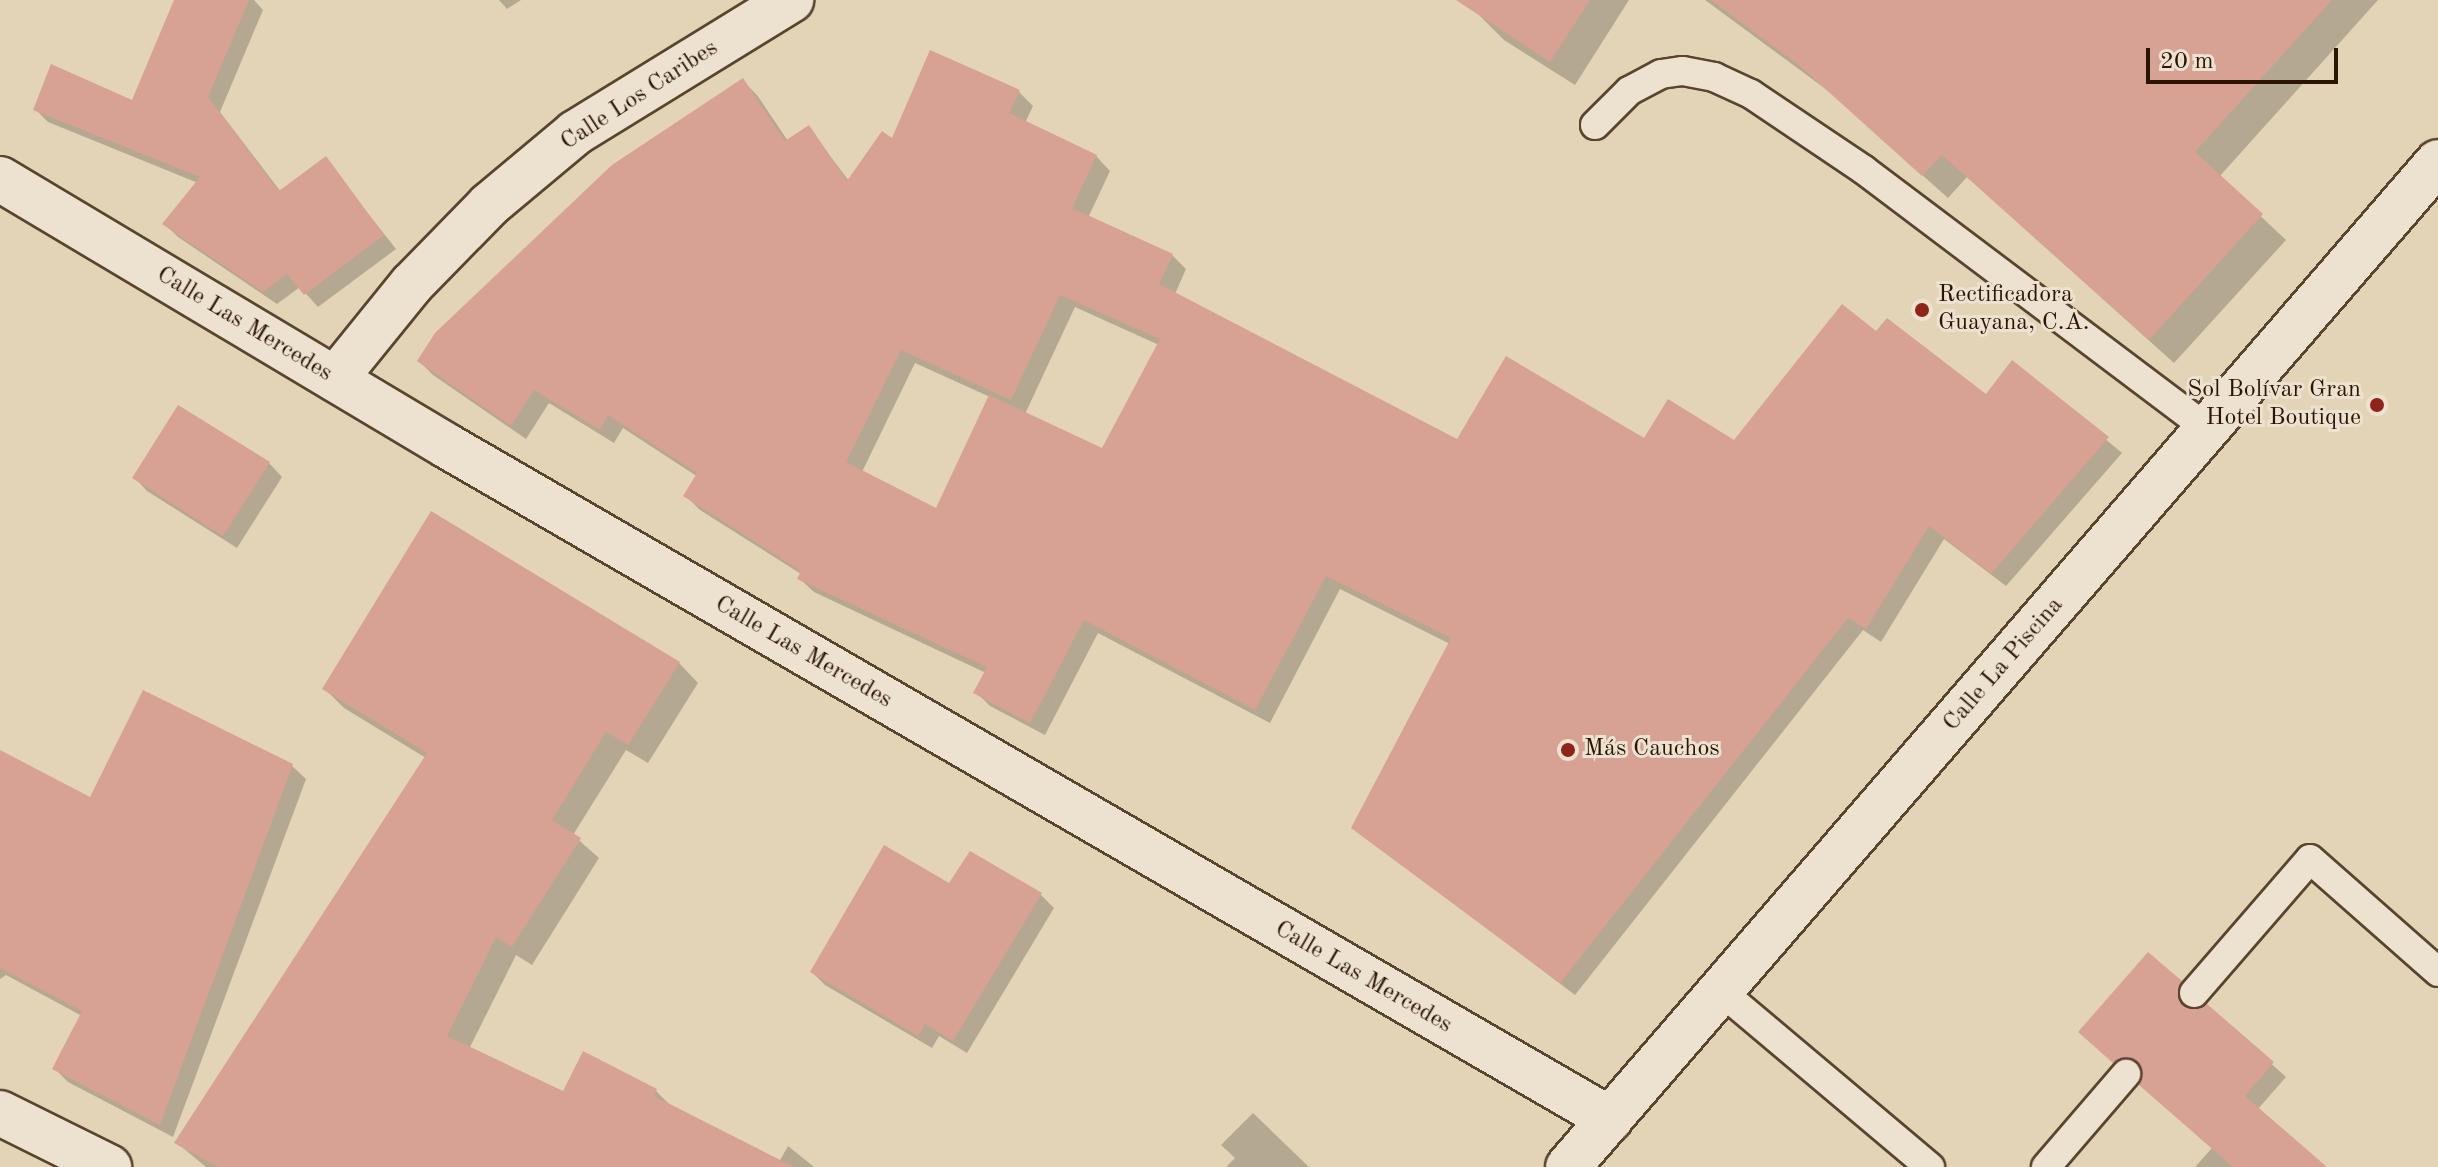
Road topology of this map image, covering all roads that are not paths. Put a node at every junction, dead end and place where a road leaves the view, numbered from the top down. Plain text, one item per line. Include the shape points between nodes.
1 (791, 0) edge
2 (1595, 125) dead end
3 (2438, 162) edge
4 (0, 179) edge
5 (335, 379) junction
6 (2206, 428) junction
7 (2438, 972) edge
8 (1722, 992) junction
9 (2194, 993) dead end
10 (2126, 1074) dead end
11 (0, 1113) edge
12 (1610, 1119) junction
13 (109, 1167) edge
14 (1568, 1167) edge
15 (1930, 1167) edge
16 (2046, 1167) edge

1 - 5 street, Calle Los Caribes via 575,133 489,205 412,284
2 - 6 lane via 1629,91 1661,74 1683,71 1714,77 1751,94 1864,170
3 - 6 street, Calle La Piscina
4 - 5 street, Calle Las Mercedes
5 - 12 street, Calle Las Mercedes
6 - 8 street, Calle La Piscina
7 - 9 lane via 2310,859
8 - 12 street, Calle La Piscina
8 - 15 lane
10 - 16 lane
11 - 13 street
12 - 14 street, Calle La Piscina

